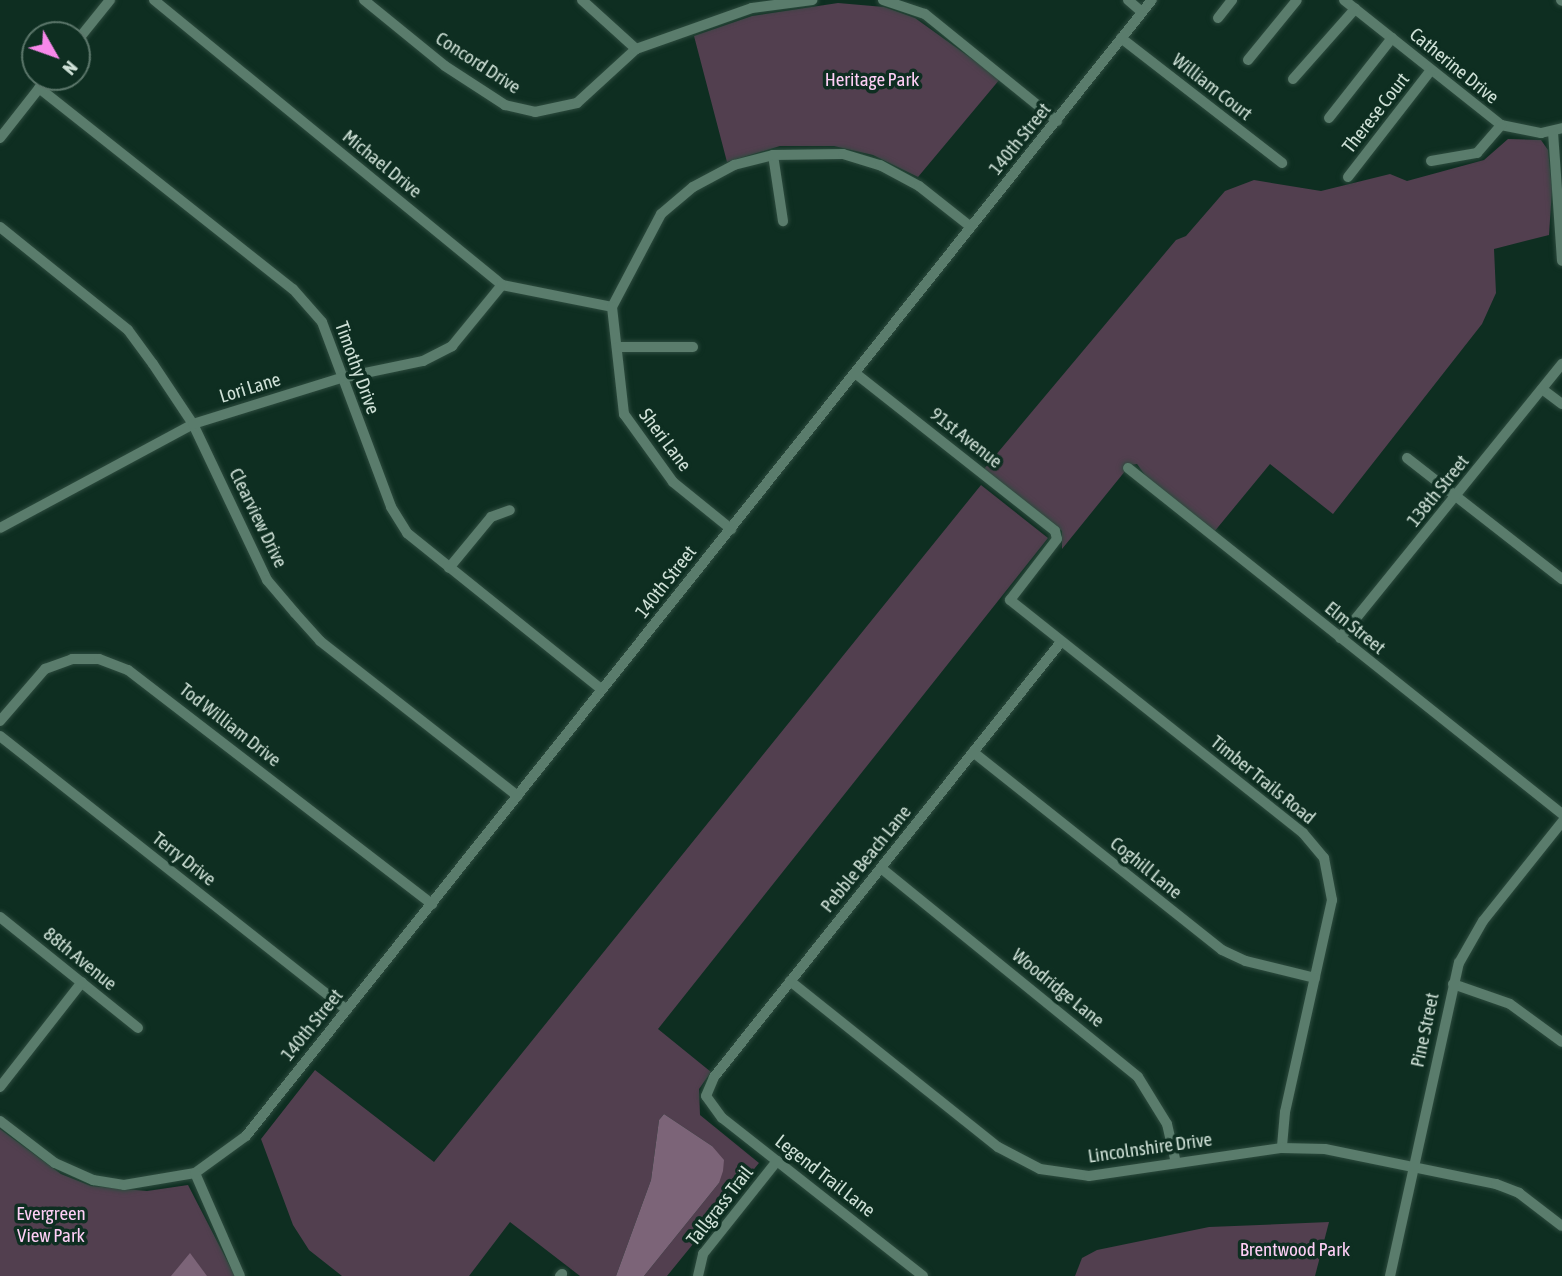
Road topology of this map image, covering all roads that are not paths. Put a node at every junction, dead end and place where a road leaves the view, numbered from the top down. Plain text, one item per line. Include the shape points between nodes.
1 (110, 0) edge
2 (154, 0) edge
3 (364, 0) edge
4 (582, 0) edge
5 (811, 0) edge
6 (883, 0) edge
7 (1128, 0) edge
8 (1152, 0) edge
9 (1232, 0) edge
10 (1297, 0) edge
11 (1344, 0) edge
12 (750, 4) edge
13 (1355, 9) junction
14 (1142, 12) junction
15 (1218, 18) dead end
16 (91, 24) edge
17 (1122, 38) junction
18 (1392, 38) junction
19 (636, 49) junction
20 (1248, 61) dead end
21 (1431, 70) junction
22 (1293, 79) dead end
23 (38, 91) edge
24 (44, 91) edge
25 (1329, 117) dead end
26 (1057, 121) junction
27 (1501, 125) junction
28 (1558, 130) edge
29 (0, 138) edge
30 (772, 155) junction
31 (1431, 161) dead end
32 (1282, 163) dead end
33 (1348, 177) dead end
34 (783, 221) dead end
35 (0, 227) edge
36 (971, 227) junction
37 (1562, 261) edge
38 (502, 285) junction
39 (612, 307) junction
40 (693, 347) dead end
41 (618, 348) junction
42 (1562, 364) edge
43 (855, 373) junction
44 (341, 378) junction
45 (1542, 389) junction
46 (1562, 404) edge
47 (193, 424) junction
48 (1407, 458) dead end
49 (1128, 468) dead end
50 (1457, 495) junction
51 (510, 510) dead end
52 (0, 528) edge
53 (731, 528) junction
54 (449, 568) junction
55 (1562, 579) edge
56 (1010, 600) joint
57 (1340, 638) junction
58 (1061, 642) junction
59 (603, 690) junction
60 (0, 721) edge
61 (0, 736) edge
62 (973, 752) junction
63 (518, 796) junction
64 (1562, 814) edge
65 (1562, 822) edge
66 (881, 868) junction
67 (432, 904) junction
68 (0, 917) edge
69 (1315, 978) junction
70 (82, 982) junction
71 (790, 982) junction
72 (1453, 984) junction
73 (347, 1010) junction
74 (138, 1028) dead end
75 (1562, 1042) edge
76 (0, 1087) edge
77 (708, 1101) joint
78 (0, 1121) edge
79 (1282, 1148) junction
80 (778, 1161) junction
81 (1176, 1162) junction
82 (1413, 1166) junction
83 (195, 1173) junction
84 (1562, 1226) edge
85 (240, 1276) edge
86 (698, 1276) edge
87 (923, 1276) edge
88 (1391, 1276) edge

1 - 16 street
2 - 38 street, Michael Drive
3 - 19 street, Concord Drive via 445,66 518,110 549,112 578,103
4 - 19 street
5 - 12 street, Concord Drive
6 - 26 street via 925,14
7 - 14 street
8 - 14 street, 140th Street
9 - 15 street
10 - 20 street
11 - 13 street, Catherine Drive
12 - 19 street, Concord Drive
13 - 18 street, Catherine Drive
13 - 22 street
14 - 17 street, 140th Street
17 - 26 street, 140th Street
17 - 32 street, William Court
18 - 21 street, Catherine Drive
18 - 25 street
21 - 27 street, Catherine Drive
21 - 33 street, Therese Court
23 - 29 street
24 - 44 street, Timothy Drive via 293,289 322,322
26 - 36 street, 140th Street
27 - 28 street, Catherine Drive
27 - 31 street via 1477,153
28 - 37 street
30 - 34 street
30 - 36 street via 843,154 880,165 919,186
30 - 39 street via 734,165 693,187 661,214
35 - 47 street, Clearview Drive via 128,330
36 - 43 street, 140th Street
38 - 39 street, Michael Drive
38 - 44 street, Lori Lane via 452,346 423,361
39 - 41 street, Sheri Lane
40 - 41 street
41 - 53 street, Sheri Lane via 624,414 673,482
42 - 45 street, 138th Street
43 - 53 street, 140th Street
43 - 56 street, 91st Avenue via 1055,531 1057,539
44 - 47 street, Lori Lane
44 - 54 street, Timothy Drive via 391,507 407,533
45 - 46 street
45 - 50 street, 138th Street
47 - 52 street, Lori Lane
47 - 63 street, Clearview Drive via 267,580 295,613 320,641
48 - 50 street
49 - 57 street, Elm Street
50 - 55 street
50 - 57 street, 138th Street
51 - 54 street via 491,517
53 - 59 street, 140th Street
54 - 59 street, Timothy Drive
56 - 58 street, Timber Trails Road
57 - 64 street, Elm Street
58 - 62 street, Pebble Beach Lane
58 - 69 street, Timber Trails Road via 1315,845 1329,870 1333,891
59 - 63 street, 140th Street
60 - 67 street, Tod William Drive via 45,669 72,659 99,659 128,670
61 - 73 street, Terry Drive
62 - 66 street, Pebble Beach Lane
62 - 69 street, Coghill Lane via 1222,950 1246,961
63 - 67 street, 140th Street
65 - 72 street, Pine Street via 1477,929
66 - 71 street, Pebble Beach Lane
66 - 81 street, Woodridge Lane via 1130,1069 1160,1110
67 - 73 street, 140th Street
68 - 70 street, 88th Avenue
69 - 79 street, Timber Trails Road via 1285,1112
70 - 74 street, 88th Avenue
70 - 76 street
71 - 77 street, Pebble Beach Lane via 714,1077
71 - 81 street, Lincolnshire Drive via 1020,1162 1089,1176
72 - 75 street via 1510,1004
72 - 82 street, Pine Street
73 - 83 street, 140th Street via 246,1136
77 - 80 street, Legend Trail Lane
78 - 83 street via 55,1163 93,1180 148,1184
79 - 81 street, Lincolnshire Drive
79 - 82 street, Lincolnshire Drive via 1346,1152
80 - 86 street, Tallgrass Trail via 703,1254
80 - 87 street, Legend Trail Lane
82 - 84 street, Lincolnshire Drive via 1519,1193
82 - 88 street, Pine Street
83 - 85 street

